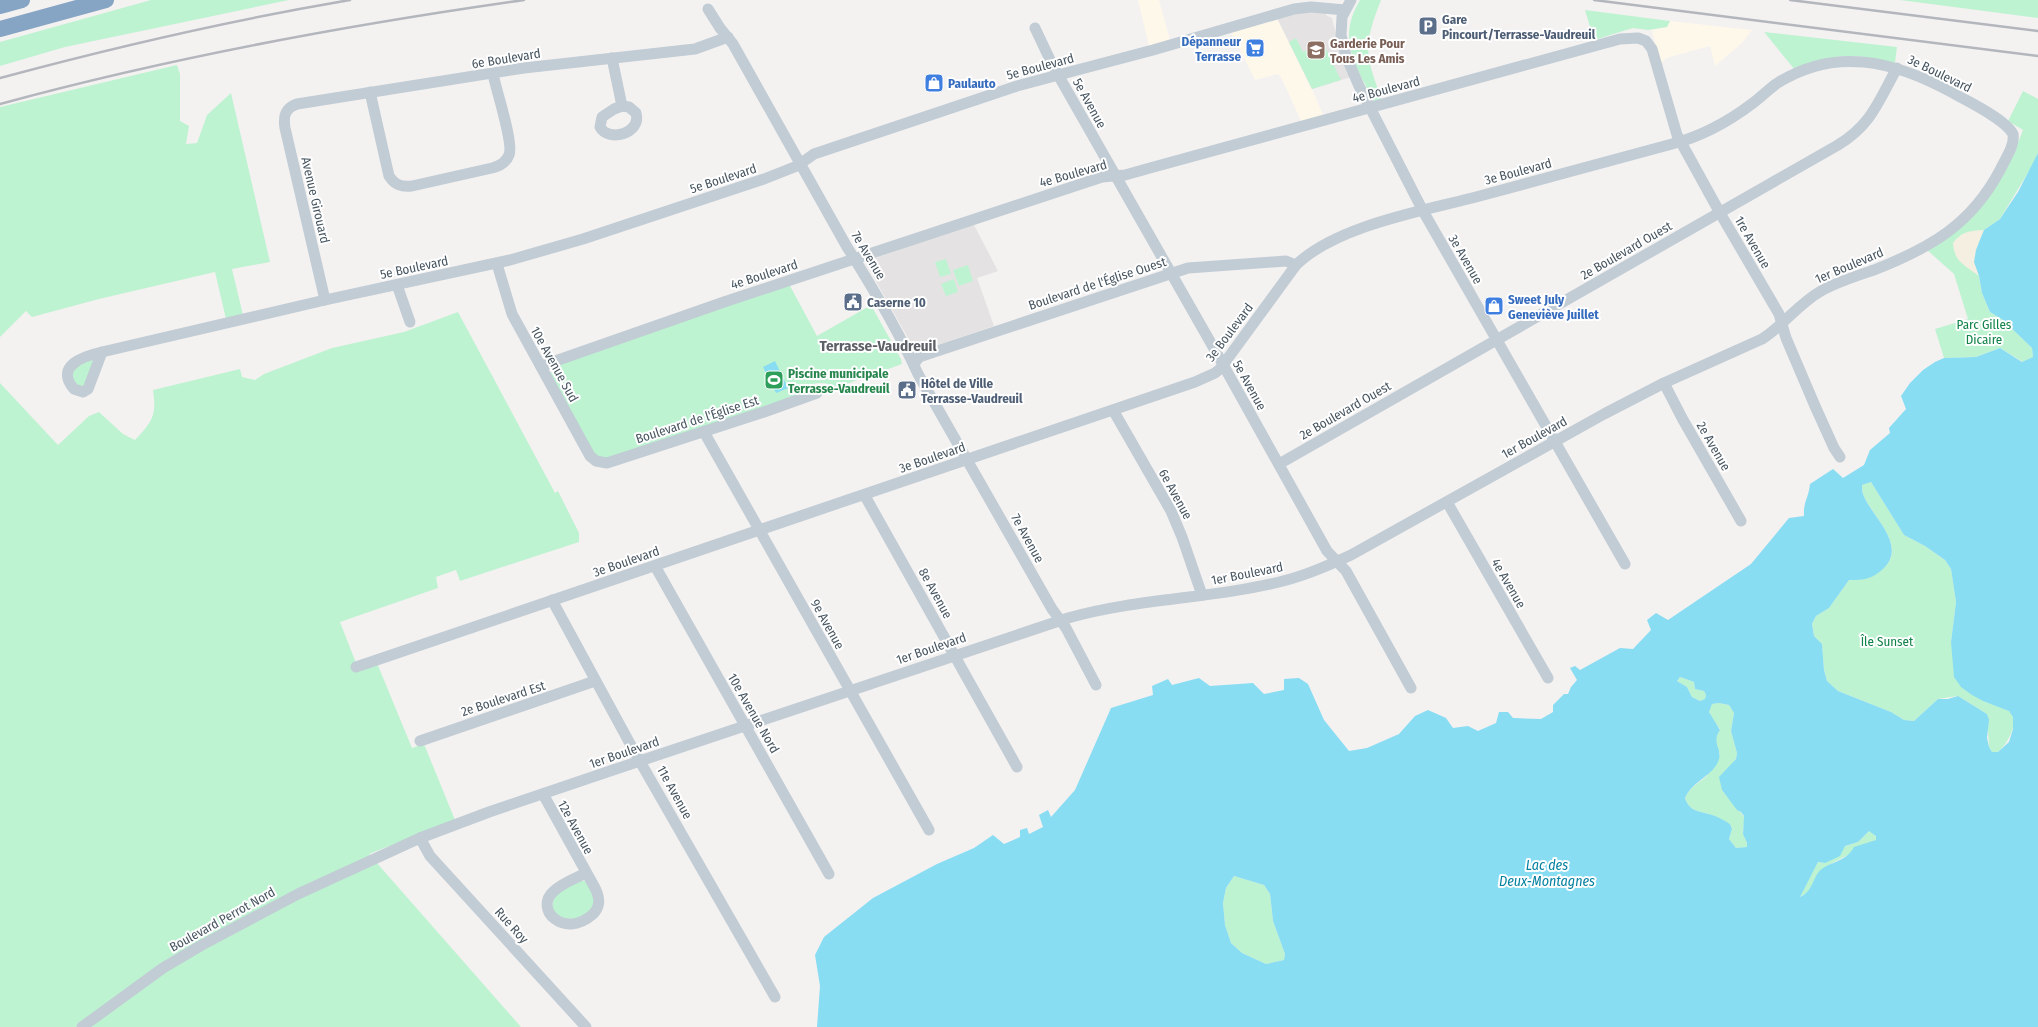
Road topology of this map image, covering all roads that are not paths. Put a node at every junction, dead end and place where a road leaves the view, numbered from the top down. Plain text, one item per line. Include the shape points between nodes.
1 (22, 0) edge
2 (106, 0) edge
3 (1351, 0) edge
4 (0, 6) edge
5 (708, 9) dead end
6 (1345, 10) junction
7 (1035, 28) dead end
8 (0, 29) edge
9 (728, 37) junction
10 (1646, 41) joint
11 (612, 58) junction
12 (1897, 68) junction
13 (493, 74) junction
14 (1059, 76) junction
15 (370, 92) junction
16 (622, 106) dead end
17 (1371, 107) junction
18 (290, 108) joint
19 (2014, 137) joint
20 (1681, 142) junction
21 (801, 163) junction
22 (1115, 176) junction
23 (1423, 211) junction
24 (1720, 212) junction
25 (854, 258) junction
26 (497, 264) junction
27 (1296, 265) junction
28 (1171, 273) junction
29 (397, 285) junction
30 (325, 300) junction
31 (410, 322) dead end
32 (1782, 323) junction
33 (1496, 340) junction
34 (102, 352) dead end
35 (914, 364) junction
36 (1223, 365) junction
37 (541, 366) junction
38 (1664, 383) junction
39 (817, 393) dead end
40 (1113, 410) junction
41 (704, 432) junction
42 (1555, 441) junction
43 (1840, 457) dead end
44 (968, 460) junction
45 (607, 463) joint
46 (1280, 464) junction
47 (865, 496) junction
48 (1447, 502) junction
49 (1741, 521) dead end
50 (760, 531) junction
51 (1337, 562) junction
52 (1625, 564) dead end
53 (655, 566) junction
54 (1202, 595) junction
55 (552, 600) junction
56 (1060, 620) junction
57 (955, 655) junction
58 (356, 667) dead end
59 (1548, 678) dead end
60 (595, 681) junction
61 (1096, 686) dead end
62 (1410, 688) dead end
63 (850, 691) junction
64 (745, 726) junction
65 (420, 741) dead end
66 (640, 761) junction
67 (1017, 767) dead end
68 (543, 794) junction
69 (929, 830) dead end
70 (420, 838) junction
71 (386, 853) joint
72 (586, 872) junction
73 (829, 874) dead end
74 (775, 997) dead end
75 (82, 1027) edge
76 (586, 1027) edge

1 - 4 highway
2 - 8 highway
3 - 6 street, 3e Avenue
5 - 9 street, 7e Avenue
6 - 14 street, 5e Boulevard via 1311,7 1294,9
6 - 17 street, 3e Avenue via 1341,22 1344,48
7 - 14 street, 5e Avenue
9 - 11 street, 6e Boulevard via 697,49
9 - 21 street, 7e Avenue
10 - 17 street, 4e Boulevard via 1620,39
10 - 20 street, 1re Avenue via 1652,48
11 - 13 street, 6e Boulevard
11 - 16 street
12 - 19 street, 3e Boulevard via 1937,85 1983,111 2011,129
12 - 20 street, 3e Boulevard via 1851,60 1814,68 1778,84 1731,119
12 - 24 street, 2e Boulevard Ouest via 1870,118 1853,136
13 - 15 street, 6e Boulevard
13 - 15 street via 510,144 507,159 492,168 412,186 395,184 389,176
14 - 21 street, 5e Boulevard via 1017,86 814,154
14 - 22 street, 5e Avenue
15 - 18 street, 6e Boulevard via 297,104
17 - 22 street, 4e Boulevard
17 - 23 street, 3e Avenue
18 - 30 street, Avenue Girouard via 284,118 285,128
19 - 32 street, 1er Boulevard via 1997,175 1969,214 1952,230 1898,260 1823,290 1808,299
20 - 23 street, 3e Boulevard
20 - 24 street, 1re Avenue
21 - 25 street, 7e Avenue
21 - 26 street, 5e Boulevard via 764,179 602,233
22 - 25 street, 4e Boulevard via 1102,177
22 - 28 street, 5e Avenue
23 - 27 street, 3e Boulevard via 1332,240 1311,252
23 - 33 street, 3e Avenue
24 - 32 street, 1re Avenue
24 - 33 street, 2e Boulevard Ouest
25 - 35 street, 7e Avenue
25 - 37 street, 4e Boulevard
26 - 29 street, 5e Boulevard
26 - 37 street, 10e Avenue Sud via 512,314
27 - 28 street, Boulevard de l'Église Ouest via 1286,262 1210,265
27 - 36 street, 3e Boulevard
28 - 35 street, Boulevard de l'Église Ouest via 919,357
28 - 36 street, 5e Avenue
29 - 30 street, 5e Boulevard
29 - 31 street
30 - 34 street, 5e Boulevard
32 - 38 street, 1er Boulevard via 1769,335 1750,346
32 - 43 street, 1re Avenue via 1814,406
33 - 42 street, 3e Avenue
33 - 46 street, 2e Boulevard Ouest
35 - 44 street, 7e Avenue
36 - 40 street, 3e Boulevard via 1215,374
36 - 46 street, 5e Avenue
37 - 45 street, 10e Avenue Sud via 590,456 596,461
38 - 42 street, 1er Boulevard
38 - 49 street, 2e Avenue
39 - 41 street, Boulevard de l'Église Est
40 - 44 street, 3e Boulevard
40 - 54 street, 6e Avenue via 1171,511
41 - 45 street, Boulevard de l'Église Est
41 - 50 street, 9e Avenue
42 - 48 street, 1er Boulevard
42 - 52 street, 3e Avenue
44 - 47 street, 3e Boulevard
44 - 56 street, 7e Avenue
46 - 51 street, 5e Avenue via 1327,551
47 - 50 street, 3e Boulevard
47 - 57 street, 8e Avenue
48 - 51 street, 1er Boulevard
48 - 59 street, 4e Avenue
50 - 53 street, 3e Boulevard
50 - 63 street, 9e Avenue
51 - 54 street, 1er Boulevard via 1284,581
51 - 62 street, 5e Avenue via 1346,571
53 - 55 street, 3e Boulevard
53 - 64 street, 10e Avenue Nord
54 - 56 street, 1er Boulevard via 1097,610
55 - 58 street, 3e Boulevard
55 - 60 street, 11e Avenue
56 - 57 street, 1er Boulevard
56 - 61 street, 7e Avenue
57 - 63 street, 1er Boulevard
57 - 67 street, 8e Avenue
60 - 65 street, 2e Boulevard Est
60 - 66 street, 11e Avenue
63 - 64 street, 1er Boulevard
63 - 69 street, 9e Avenue
64 - 66 street, 1er Boulevard
64 - 73 street, 10e Avenue Nord
66 - 68 street, 1er Boulevard
66 - 74 street, 11e Avenue
68 - 70 street, 1er Boulevard
68 - 72 street, 12e Avenue
70 - 71 street, 1er Boulevard
70 - 76 street, Rue Roy via 430,856
71 - 75 street, Boulevard Perrot Nord via 272,907 202,945 163,968
72 - 72 street, 12e Avenue via 555,889 547,902 549,912 561,923 572,925 582,922 598,908 598,894

